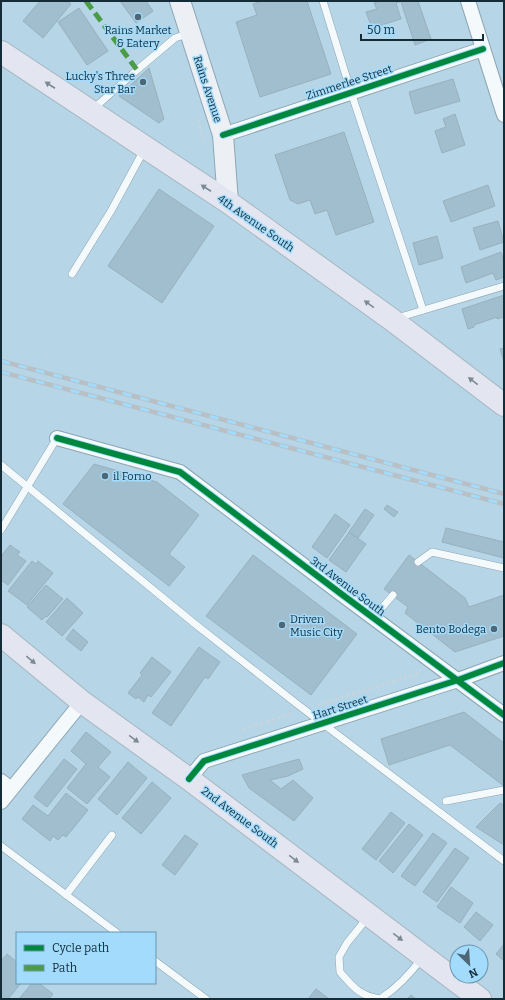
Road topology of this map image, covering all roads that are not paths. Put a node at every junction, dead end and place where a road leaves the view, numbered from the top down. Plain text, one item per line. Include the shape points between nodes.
1 (180, 1) edge
2 (323, 1) edge
3 (468, 1) edge
4 (190, 33) junction
5 (483, 49) junction
6 (5, 58) edge
7 (351, 92) junction
8 (91, 112) junction
9 (504, 115) edge
10 (223, 135) junction
11 (145, 148) junction
12 (228, 202) junction
13 (72, 274) dead end
14 (504, 286) edge
15 (423, 310) junction
16 (391, 319) junction
17 (504, 405) edge
18 (57, 438) joint
19 (1, 465) edge
20 (27, 486) junction
21 (1, 530) edge
22 (418, 562) dead end
23 (504, 568) edge
24 (393, 595) dead end
25 (373, 618) junction
26 (1, 635) edge
27 (504, 663) edge
28 (458, 680) junction
29 (82, 702) junction
30 (504, 715) edge
31 (322, 724) junction
32 (188, 778) junction
33 (6, 785) edge
34 (504, 790) edge
35 (446, 801) dead end
36 (1, 802) edge
37 (112, 835) dead end
38 (1, 846) edge
39 (504, 861) edge
40 (66, 895) junction
41 (370, 915) junction
42 (116, 932) edge
43 (424, 956) junction
44 (156, 962) edge
45 (206, 999) edge
46 (480, 999) edge

1 - 4 street, Rains Avenue
2 - 7 lane
3 - 5 street
4 - 8 lane via 175,38
4 - 10 street, Rains Avenue
5 - 7 street, Zimmerlee Street
5 - 9 street
8 -> 6 main road, 4th Avenue South
7 - 10 street, Zimmerlee Street
7 - 15 lane
8 - 11 main road, 4th Avenue South
10 - 12 street, Rains Avenue
12 -> 11 main road, 4th Avenue South
11 - 13 lane via 111,211
16 -> 12 main road, 4th Avenue South
14 - 15 lane
15 - 16 lane
17 -> 16 main road, 4th Avenue South
18 - 20 lane
18 - 25 street, 3rd Avenue South via 180,472
19 - 20 lane
20 - 21 lane
20 - 31 lane
22 - 23 lane via 432,552
24 - 25 lane
25 - 28 street, 3rd Avenue South
26 -> 29 main road, 2nd Avenue South
27 - 28 street, Hart Street
28 - 30 street, 3rd Avenue South
28 - 31 street, Hart Street
29 -> 32 main road, 2nd Avenue South
29 - 33 street
31 - 32 street, Hart Street via 204,761
31 - 39 lane
32 -> 41 main road, 2nd Avenue South
33 - 36 street
34 - 35 lane
37 - 40 lane
38 - 40 lane
40 - 42 lane
41 -> 43 main road, 2nd Avenue South
41 - 43 lane via 339,957 340,972 357,991 380,999 398,986
43 - 46 main road, 2nd Avenue South
44 - 45 lane

